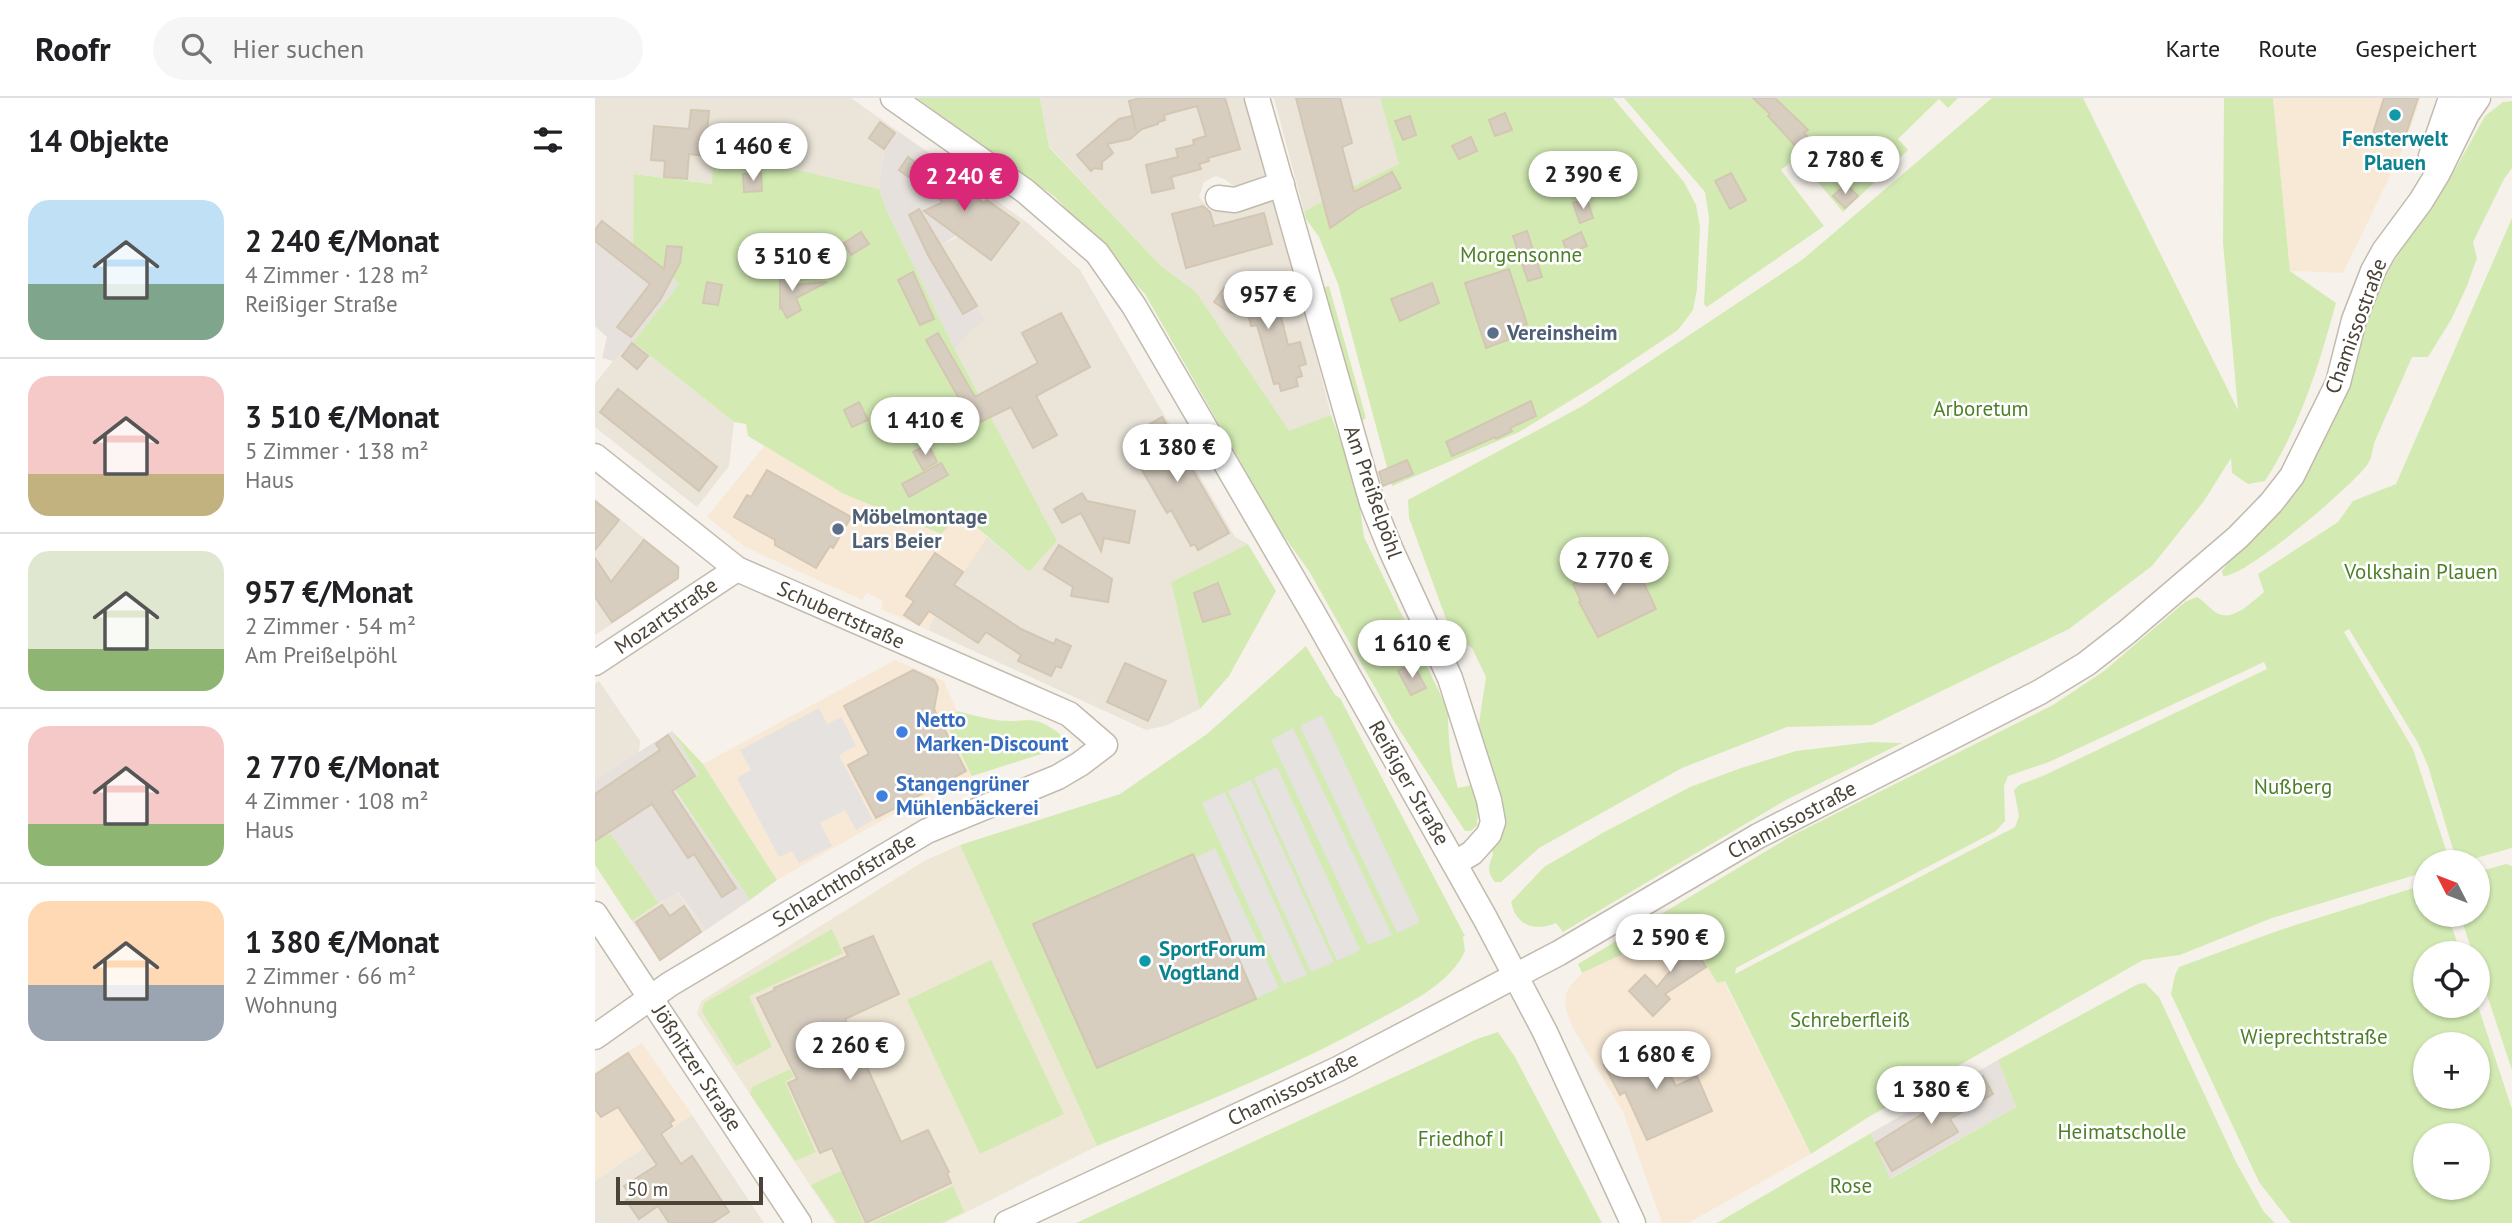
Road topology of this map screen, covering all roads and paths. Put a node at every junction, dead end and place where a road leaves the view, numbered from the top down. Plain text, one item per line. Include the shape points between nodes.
1 (893, 98) edge
2 (1257, 98) edge
3 (2451, 98) edge
4 (2478, 98) edge
5 (1282, 184) junction
6 (1218, 198) dead end
7 (2398, 230) junction
8 (595, 456) edge
9 (737, 569) junction
10 (595, 663) edge
11 (1105, 745) joint
12 (1455, 863) junction
13 (595, 914) edge
14 (1516, 976) junction
15 (651, 998) junction
16 (595, 1037) edge
17 (799, 1223) edge
18 (1007, 1223) edge
19 (1633, 1223) edge

1 - 12 street, Reißiger Straße via 1025,191 1097,253 1134,306
2 - 5 street, Am Preißelpöhl
3 - 7 street, Chamissostraße
4 - 7 street, Chamissostraße via 2438,173
5 - 6 street via 1235,200
5 - 12 street, Am Preißelpöhl via 1372,503 1450,678 1489,800 1493,822 1489,834
7 - 14 street, Chamissostraße via 2373,271 2354,320 2338,383 2292,476 2247,528 2166,601 2086,664 2041,692 1793,818
8 - 9 street, Schubertstraße
9 - 10 street, Mozartstraße
9 - 11 street, Schubertstraße via 1069,714
11 - 15 street, Schlachthofstraße via 1058,777 927,831
12 - 14 street, Reißiger Straße
13 - 15 street, Jößnitzer Straße
14 - 18 street, Chamissostraße via 1338,1069
14 - 19 street, Reißiger Straße
15 - 16 street, Schlachthofstraße
15 - 17 street, Jößnitzer Straße

